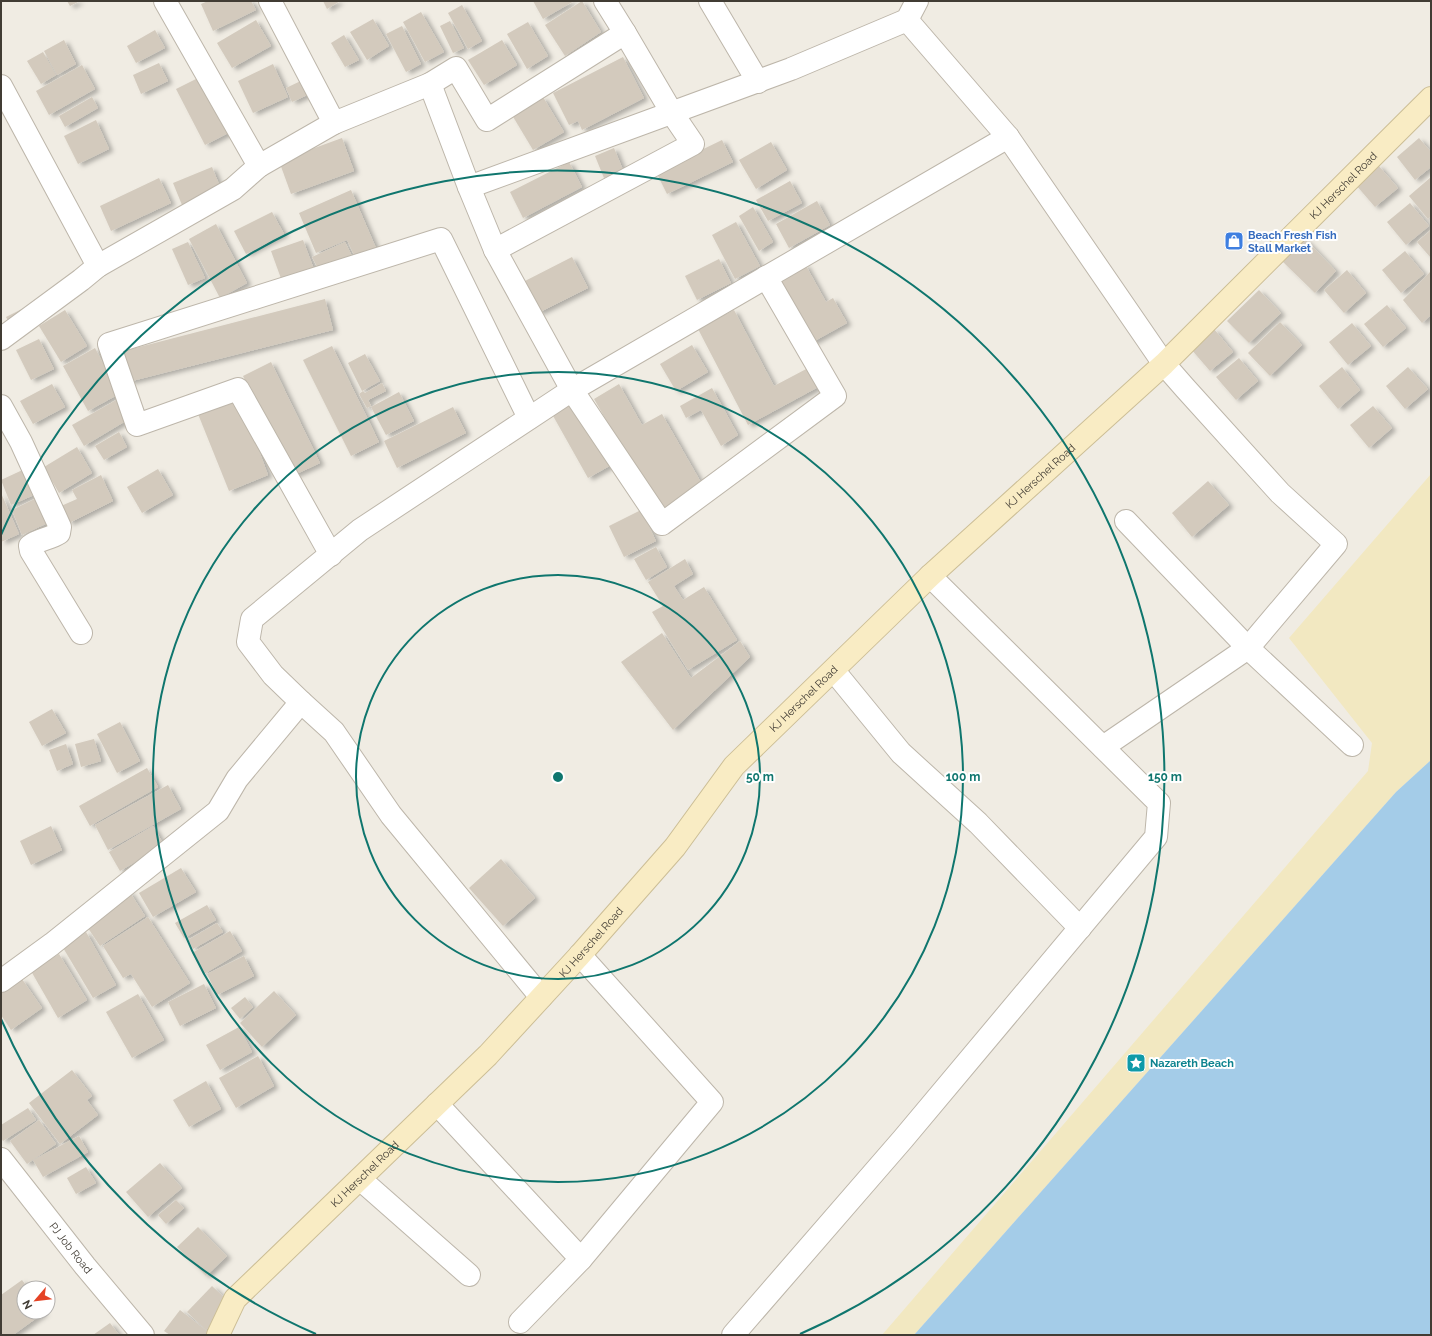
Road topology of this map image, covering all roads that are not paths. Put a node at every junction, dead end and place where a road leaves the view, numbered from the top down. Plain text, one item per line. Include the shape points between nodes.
1 (165, 1) edge
2 (270, 1) edge
3 (605, 1) edge
4 (710, 1) edge
5 (917, 1) edge
6 (907, 20) junction
7 (625, 33) junction
8 (758, 82) junction
9 (430, 84) junction
10 (1, 86) edge
11 (1431, 98) edge
12 (672, 113) junction
13 (334, 123) junction
14 (1008, 137) junction
15 (258, 166) junction
16 (470, 187) junction
17 (495, 250) junction
18 (98, 266) junction
19 (766, 278) junction
20 (1, 339) edge
21 (1164, 364) junction
22 (572, 390) junction
23 (1, 406) edge
24 (529, 418) junction
25 (1126, 521) dead end
26 (331, 555) junction
27 (930, 576) junction
28 (81, 633) dead end
29 (1248, 648) junction
30 (834, 671) junction
31 (302, 702) junction
32 (1352, 745) dead end
33 (1102, 747) junction
34 (1080, 928) junction
35 (580, 955) junction
36 (1, 981) edge
37 (541, 997) junction
38 (437, 1104) junction
39 (1, 1159) edge
40 (360, 1179) junction
41 (580, 1259) junction
42 (469, 1275) dead end
43 (520, 1322) dead end
44 (143, 1335) edge
45 (218, 1335) edge
46 (733, 1335) edge

1 - 15 street
2 - 13 street
3 - 7 street
4 - 8 street
5 - 6 street
6 - 8 street
6 - 14 street
7 - 9 street via 487,120 456,68
7 - 12 street
8 - 12 street
9 - 13 street
9 - 16 street
10 - 18 street
11 - 21 main road, KJ Herschel Road
12 - 16 street
12 - 17 street via 693,144
13 - 15 street
14 - 19 street
14 - 21 street
15 - 18 street via 233,189
16 - 17 street
17 - 22 street
18 - 20 street
19 - 22 street
19 - 22 street via 835,396 662,524
21 - 27 main road, KJ Herschel Road
21 - 29 street via 1280,493 1336,544
22 - 24 street
23 - 28 street via 21,442 60,527 59,533 53,537 30,546 31,551
24 - 26 street via 360,530
24 - 26 street via 441,239 109,344 137,425 238,389
25 - 29 street
26 - 31 street via 252,620 248,642 273,674
27 - 30 main road, KJ Herschel Road
27 - 33 street
29 - 32 street
29 - 33 street
30 - 34 street via 901,753 978,823
30 - 35 main road, KJ Herschel Road via 734,766 675,847
31 - 36 street via 237,779 218,811 52,944
31 - 37 street via 334,732 391,815
33 - 34 street via 1159,803 1156,837
34 - 46 street via 903,1139
35 - 37 main road, KJ Herschel Road
35 - 41 street via 712,1102
37 - 38 main road, KJ Herschel Road via 488,1055
38 - 40 main road, KJ Herschel Road
38 - 41 street
39 - 44 street, PJ Job Road
40 - 42 street
40 - 45 main road, KJ Herschel Road via 235,1299
41 - 43 street

